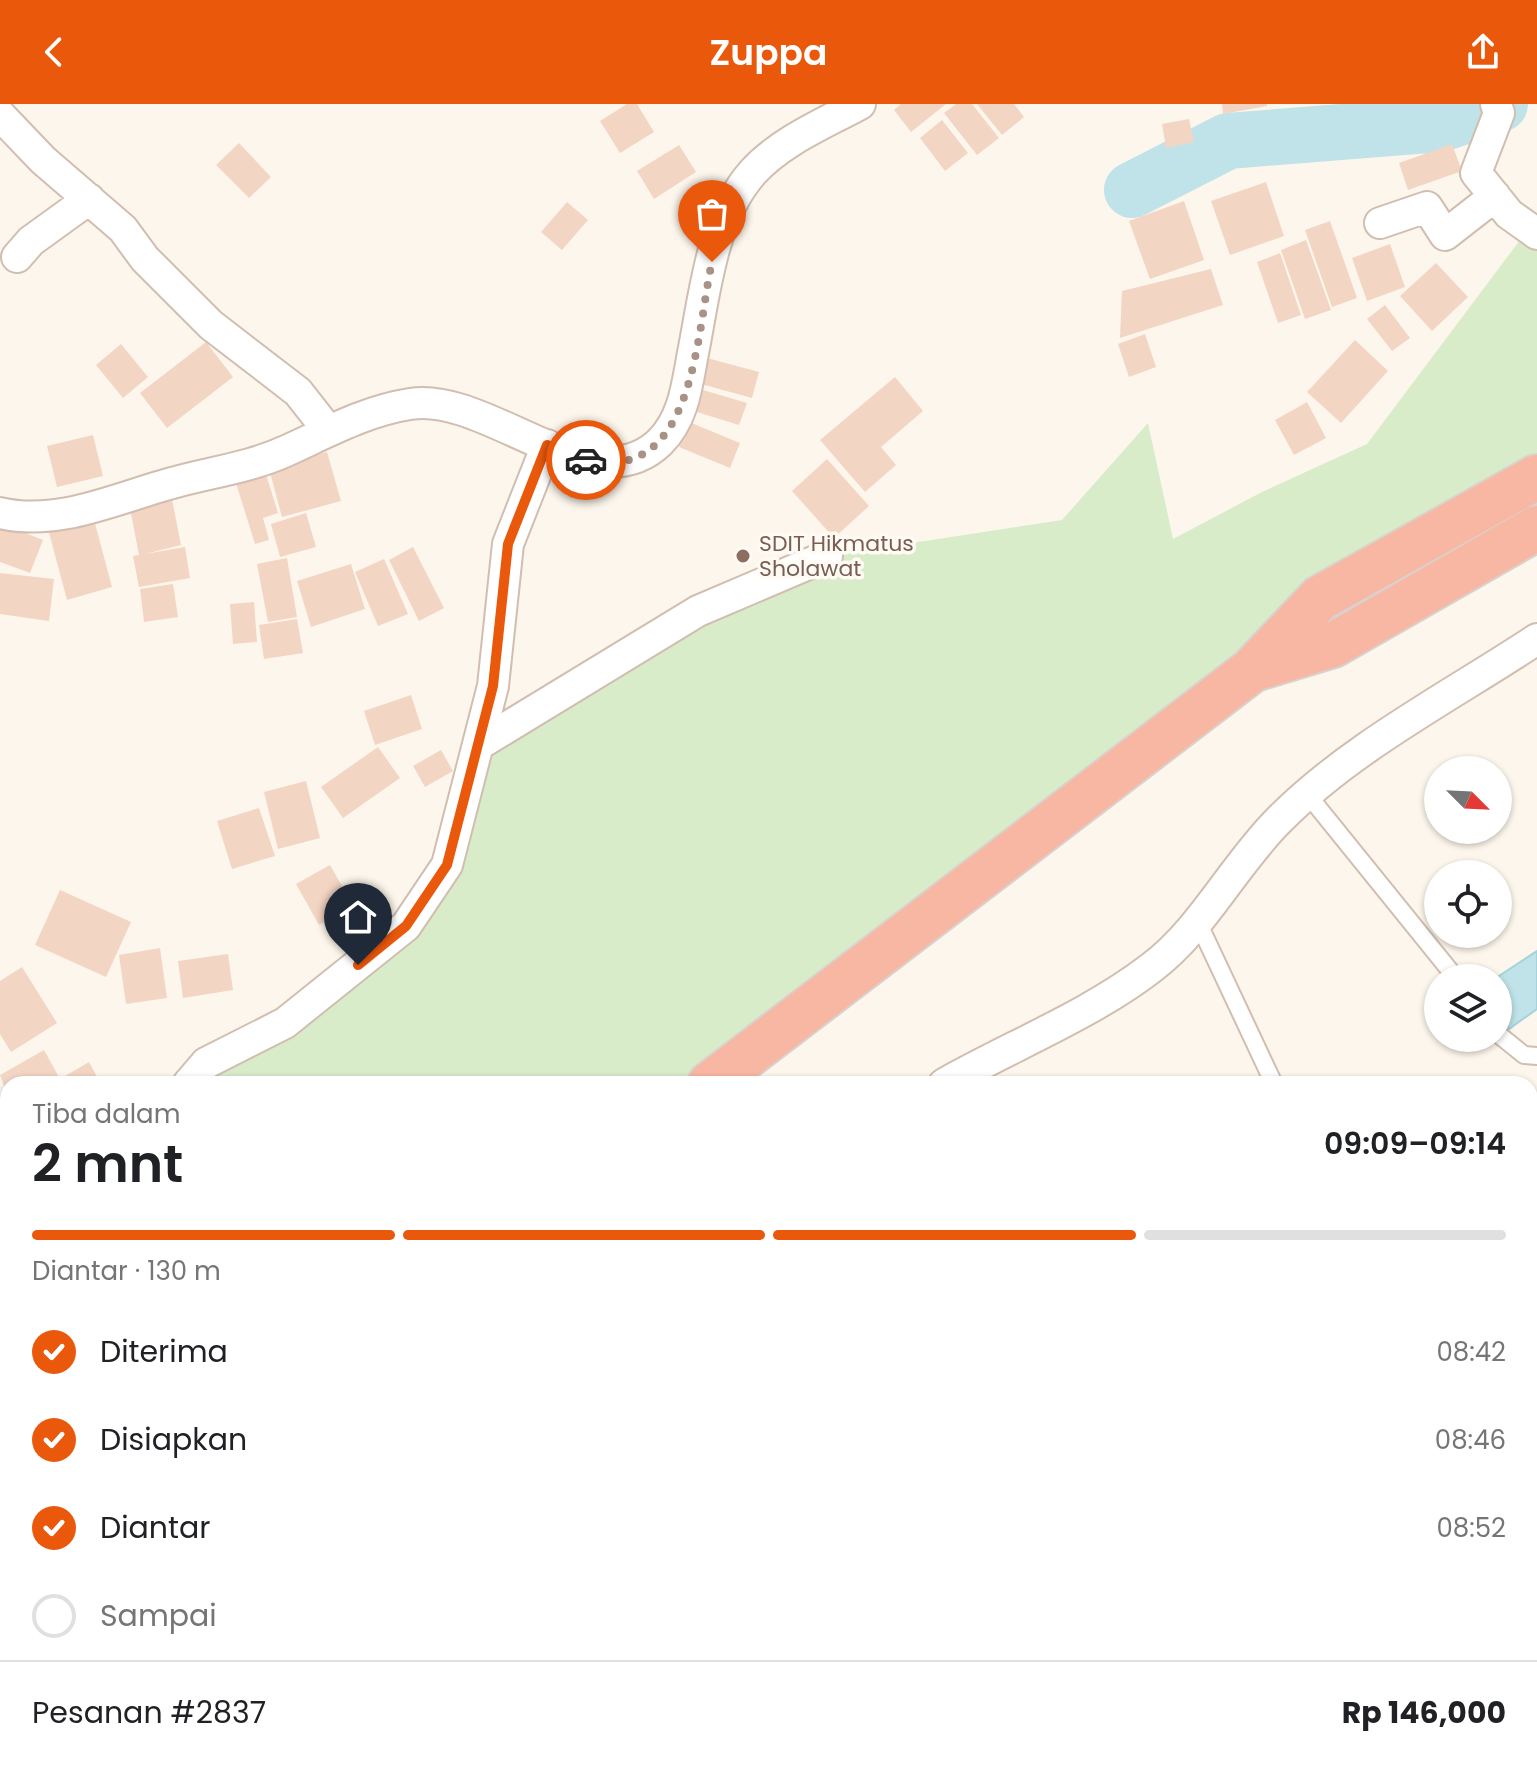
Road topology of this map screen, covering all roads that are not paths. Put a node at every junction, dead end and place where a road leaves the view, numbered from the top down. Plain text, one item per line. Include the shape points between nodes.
1 (860, 104) edge
2 (1498, 109) edge
3 (0, 115) edge
4 (1495, 196) junction
5 (89, 199) junction
6 (1380, 223) dead end
7 (1537, 234) edge
8 (17, 257) dead end
9 (327, 429) junction
10 (547, 445) junction
11 (1537, 477) edge
12 (0, 513) edge
13 (1537, 528) edge
14 (827, 556) dead end
15 (1537, 639) edge
16 (1252, 670) junction
17 (478, 745) junction
18 (1308, 795) junction
19 (1197, 920) junction
20 (1445, 964) edge
21 (1512, 1045) edge
22 (1537, 1056) edge
23 (195, 1076) edge
24 (720, 1076) edge
25 (959, 1076) edge
26 (1270, 1076) edge

1 - 10 street via 778,151 740,189 712,262 683,404 658,443 629,459 604,462
2 - 4 street via 1476,173
3 - 5 street
4 - 6 street via 1445,235 1427,207
4 - 7 street
5 - 8 street
5 - 9 street via 184,299 236,346 284,379
9 - 10 street via 411,403 436,404 487,418
9 - 12 street via 259,461 86,509 33,519
10 - 17 street via 508,544 493,686
11 - 16 highway via 1320,598
13 - 16 highway via 1333,645
14 - 17 street via 698,611
15 - 18 street
16 - 24 highway
17 - 23 street via 447,865 406,926 285,1023 206,1063
18 - 19 street via 1276,823
18 - 20 lane
19 - 25 street via 1164,958 1135,980
19 - 26 lane
21 - 22 lane via 1524,1055

